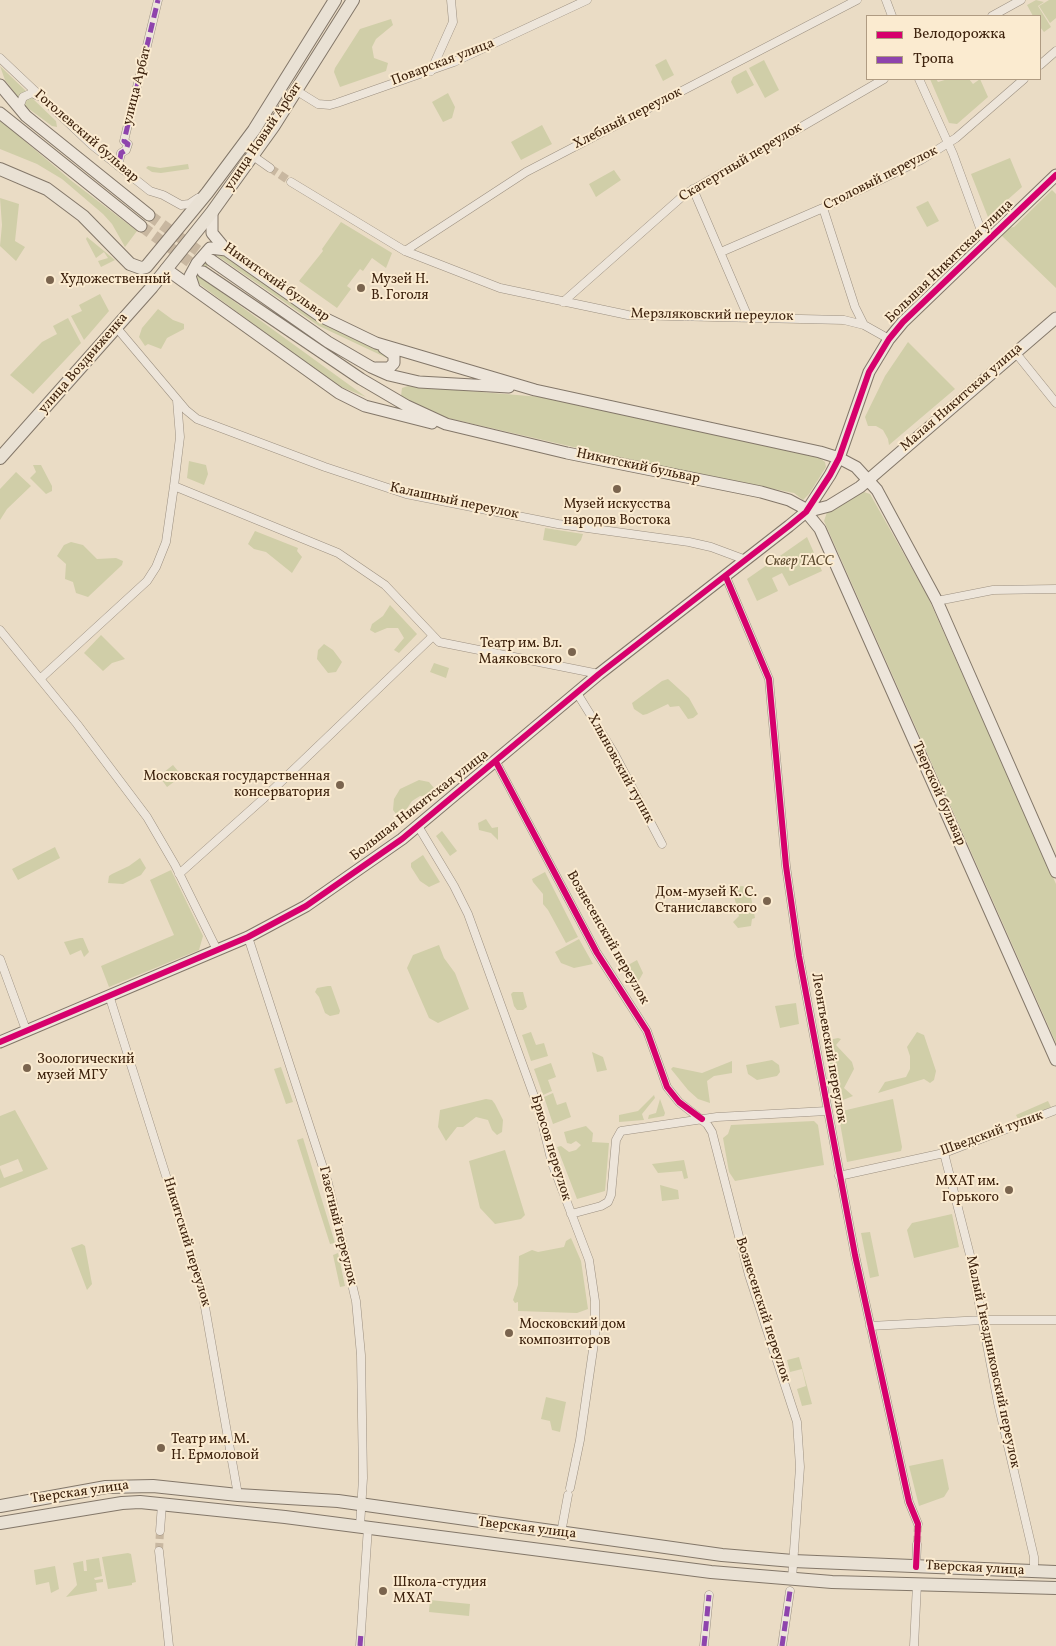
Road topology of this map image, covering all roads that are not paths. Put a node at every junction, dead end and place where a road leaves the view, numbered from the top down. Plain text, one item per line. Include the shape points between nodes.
1 (158, 0) edge
2 (335, 0) edge
3 (353, 0) edge
4 (451, 0) edge
5 (587, 0) edge
6 (858, 0) edge
7 (886, 0) edge
8 (1021, 0) edge
9 (892, 15) edge
10 (994, 15) edge
11 (1056, 51) edge
12 (0, 58) edge
13 (1041, 64) edge
14 (431, 71) junction
15 (882, 80) edge
16 (919, 80) edge
17 (1023, 80) edge
18 (0, 85) edge
19 (297, 91) junction
20 (40, 97) junction
21 (0, 112) edge
22 (24, 113) junction
23 (948, 144) junction
24 (253, 156) junction
25 (119, 163) junction
26 (270, 168) tunnel mouth
27 (0, 169) edge
28 (1056, 175) edge
29 (294, 184) tunnel mouth
30 (693, 189) junction
31 (206, 193) junction
32 (823, 208) junction
33 (212, 212) junction
34 (149, 216) tunnel mouth
35 (141, 226) tunnel mouth
36 (986, 244) junction
37 (226, 250) junction
38 (405, 251) junction
39 (721, 252) junction
40 (211, 260) tunnel mouth
41 (166, 269) junction
42 (203, 272) tunnel mouth
43 (194, 288) junction
44 (563, 302) junction
45 (748, 318) junction
46 (1056, 318) edge
47 (864, 325) junction
48 (116, 327) junction
49 (889, 340) junction
50 (376, 343) junction
51 (1015, 352) junction
52 (371, 367) junction
53 (361, 378) junction
54 (536, 390) junction
55 (177, 400) junction
56 (1056, 404) edge
57 (365, 406) junction
58 (446, 424) junction
59 (0, 458) edge
60 (839, 458) junction
61 (869, 479) junction
62 (174, 486) junction
63 (806, 512) junction
64 (820, 529) joint
65 (746, 560) junction
66 (726, 577) junction
67 (1056, 589) edge
68 (937, 601) junction
69 (0, 630) edge
70 (432, 637) junction
71 (599, 674) junction
72 (40, 679) junction
73 (577, 693) junction
74 (496, 762) junction
75 (418, 826) junction
76 (662, 844) dead end
77 (1056, 872) edge
78 (179, 874) junction
79 (248, 937) junction
80 (217, 950) junction
81 (0, 959) edge
82 (109, 995) junction
83 (26, 1030) junction
84 (0, 1042) edge
85 (1056, 1060) edge
86 (1056, 1110) edge
87 (827, 1111) junction
88 (702, 1119) junction
89 (944, 1153) junction
90 (839, 1176) junction
91 (571, 1214) junction
92 (984, 1320) junction
93 (1056, 1320) edge
94 (870, 1326) junction
95 (238, 1495) junction
96 (162, 1504) junction
97 (362, 1505) junction
98 (0, 1506) edge
99 (0, 1523) edge
100 (918, 1524) tunnel mouth
101 (364, 1527) junction
102 (160, 1531) tunnel mouth
103 (561, 1533) junction
104 (917, 1544) tunnel mouth
105 (159, 1551) tunnel mouth
106 (793, 1561) junction
107 (916, 1566) junction
108 (1034, 1572) junction
109 (1056, 1572) edge
110 (917, 1584) junction
111 (791, 1585) junction
112 (1056, 1588) edge
113 (709, 1595) dead end
114 (169, 1646) edge
115 (360, 1646) edge
116 (704, 1646) edge
117 (782, 1646) edge
118 (914, 1646) edge

1 - 25 street, улица Арбат via 124,141 128,144
2 - 31 main road, улица Новый Арбат via 271,105
3 - 19 main road, улица Новый Арбат
4 - 14 street via 453,22
5 - 14 street, Поварская улица
6 - 38 street, Хлебный переулок via 526,172
7 - 9 street
8 - 10 street
11 - 13 street
12 - 20 street, Гоголевский бульвар
14 - 19 street, Поварская улица via 330,105 318,104
15 - 30 street, Скатертный переулок
16 - 23 street
17 - 23 street, Столовый переулок
18 - 22 main road, Гоголевский бульвар
19 - 24 main road, улица Новый Арбат
20 - 22 street via 32,93 23,97 20,105
20 - 25 street, Гоголевский бульвар
21 - 35 main road
22 - 34 main road, Гоголевский бульвар
23 - 32 street, Столовый переулок
23 - 36 street
24 - 26 street
24 - 33 main road, улица Новый Арбат
25 - 31 street, Гоголевский бульвар via 150,190 181,205 189,204
27 - 31 main road, улица Новый Арбат via 57,196 83,216 130,264 144,268
28 - 36 main road, Большая Никитская улица
29 - 38 street, Мерзляковский переулок
30 - 39 street
30 - 44 street, Скатертный переулок
32 - 39 street, Столовый переулок
32 - 47 street via 855,307
33 - 37 main road, Никитский бульвар via 212,233
33 - 41 main road, улица Новый Арбат
36 - 49 main road, Большая Никитская улица
37 - 43 main road via 210,248 197,263 190,280
37 - 50 main road, Никитский бульвар via 320,316
38 - 44 street, Мерзляковский переулок via 491,286
39 - 45 street
40 - 52 main road, Никитский бульвар via 328,342
41 - 43 main road, Никитский бульвар
41 - 48 main road, улица Воздвиженка
42 - 53 main road, Никитский бульвар
43 - 57 main road, Никитский бульвар via 326,384
44 - 45 street, Мерзляковский переулок via 628,315
45 - 47 street, Мерзляковский переулок via 835,319
46 - 51 main road, Малая Никитская улица
47 - 49 street, Мерзляковский переулок
48 - 55 street, Калашный переулок
48 - 59 main road, улица Воздвиженка
49 - 60 main road, Большая Никитская улица via 867,377
50 - 52 main road via 392,353 395,361 389,368
50 - 54 main road, Никитский бульвар
51 - 56 street
51 - 61 main road, Малая Никитская улица
52 - 54 main road, Никитский бульвар via 419,382
53 - 57 main road via 378,397 376,404
53 - 58 main road, Никитский бульвар via 407,406
54 - 60 main road, Никитский бульвар
55 - 62 street via 180,437
55 - 65 street, Калашный переулок via 197,419 387,489 558,524 689,542
57 - 58 main road, Никитский бульвар via 406,418
58 - 63 main road, Никитский бульвар via 567,453 761,492 792,501
60 - 61 main road, Никитский бульвар
60 - 63 main road, Большая Никитская улица via 823,489
61 - 63 main road, Малая Никитская улица via 835,504
61 - 68 main road
62 - 70 street via 314,541 345,558 385,585
62 - 72 street via 166,542 152,575
63 - 64 main road, Никитский бульвар
63 - 65 main road, Большая Никитская улица
64 - 85 main road, Тверской бульвар
65 - 66 main road, Большая Никитская улица
66 - 71 main road, Большая Никитская улица
66 - 87 street, Леонтьевский переулок via 769,679 786,866 798,956
67 - 68 street via 993,590
68 - 77 main road
69 - 72 street
70 - 71 street via 445,645
70 - 78 street via 263,800
71 - 73 main road, Большая Никитская улица
72 - 78 street via 138,805
73 - 74 main road, Большая Никитская улица
73 - 76 street, Хлыновский тупик via 614,753
74 - 75 main road, Большая Никитская улица
74 - 88 street, Вознесенский переулок via 597,953 646,1031 666,1087 679,1102
75 - 79 main road, Большая Никитская улица via 306,906
75 - 91 street, Брюсов переулок via 468,914 539,1110 552,1163
78 - 80 street
79 - 80 main road, Большая Никитская улица
79 - 97 street, Газетный переулок via 328,1184 350,1272 358,1315
80 - 82 main road, Большая Никитская улица
81 - 83 street
82 - 83 main road, Большая Никитская улица
82 - 95 street, Никитский переулок via 202,1290
83 - 84 main road, Большая Никитская улица
86 - 89 street, Шведский тупик
87 - 88 street
87 - 90 street, Леонтьевский переулок
88 - 91 street via 619,1132 608,1202
88 - 106 street, Вознесенский переулок via 712,1132 749,1275 797,1422 800,1467
89 - 90 street, Шведский тупик
89 - 92 street, Малый Гнездниковский переулок
90 - 94 street, Леонтьевский переулок
91 - 103 street, Брюсов переулок via 589,1260 596,1322 580,1440
92 - 93 street
92 - 94 street
92 - 108 street, Малый Гнездниковский переулок via 998,1403 1034,1557
94 - 100 street, Леонтьевский переулок via 909,1502
95 - 97 main road, Тверская улица
95 - 98 main road, Тверская улица via 134,1485 84,1490
96 - 99 main road, Тверская улица via 122,1503
96 - 101 main road, Тверская улица
96 - 102 street
97 - 101 street, Газетный переулок
97 - 103 main road, Тверская улица
101 - 111 main road, Тверская улица
101 - 115 street, Газетный переулок
103 - 106 main road, Тверская улица via 722,1555
104 - 107 street
105 - 114 street
106 - 107 main road, Тверская улица
106 - 111 street, Вознесенский переулок
107 - 108 main road, Тверская улица
108 - 109 main road, Тверская улица
110 - 111 main road, Тверская улица
110 - 112 main road, Тверская улица
110 - 118 street
111 - 117 street, Вознесенский переулок
113 - 116 street

